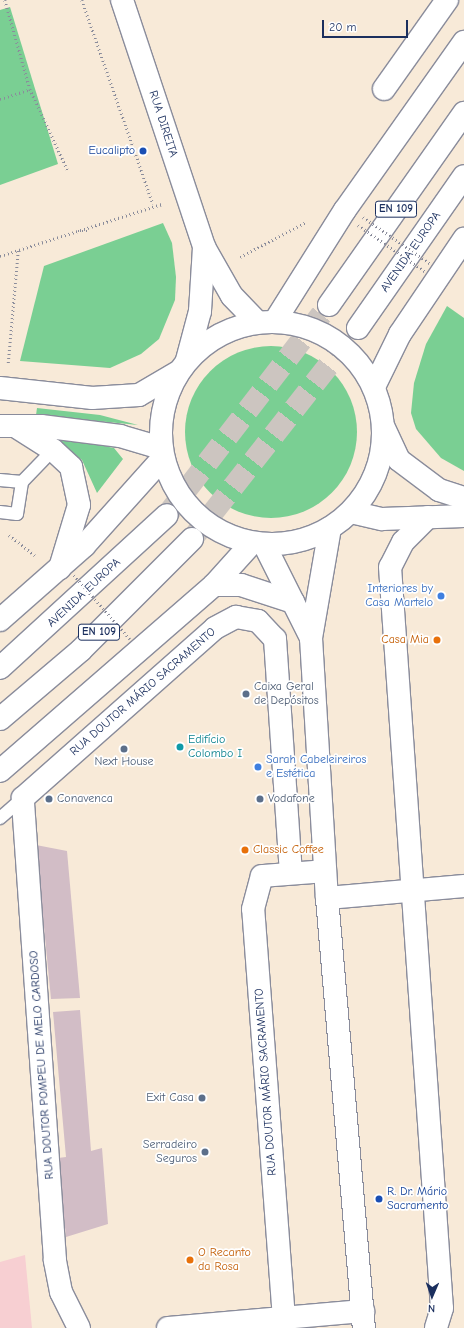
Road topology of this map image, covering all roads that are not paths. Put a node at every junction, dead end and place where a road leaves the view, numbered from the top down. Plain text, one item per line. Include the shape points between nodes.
1 (122, 0) edge
2 (447, 0) edge
3 (464, 42) edge
4 (384, 89) dead end
5 (464, 113) edge
6 (464, 176) edge
7 (464, 239) edge
8 (204, 247) junction
9 (329, 305) tunnel mouth
10 (266, 322) junction
11 (358, 328) tunnel mouth
12 (183, 366) junction
13 (4, 378) edge
14 (374, 387) junction
15 (9, 427) edge
16 (384, 428) junction
17 (53, 450) junction
18 (162, 453) junction
19 (0, 480) edge
20 (22, 482) junction
21 (464, 498) edge
22 (0, 512) edge
23 (351, 512) junction
24 (167, 515) tunnel mouth
25 (464, 516) edge
26 (428, 517) junction
27 (330, 528) junction
28 (192, 539) tunnel mouth
29 (258, 544) junction
30 (67, 572) junction
31 (214, 585) junction
32 (292, 602) junction
33 (0, 620) edge
34 (311, 638) junction
35 (0, 668) edge
36 (0, 719) edge
37 (0, 771) edge
38 (23, 798) junction
39 (0, 818) edge
40 (325, 871) junction
41 (291, 872) junction
42 (464, 886) edge
43 (414, 891) junction
44 (327, 898) junction
45 (284, 1319) junction
46 (363, 1320) edge
47 (79, 1328) edge
48 (168, 1328) edge
49 (436, 1328) edge

1 - 8 street, RUA DIREITA
2 - 4 street
3 - 10 street
5 - 9 street, EN 109
6 - 11 street, AVENIDA EUROPA / EN 109
7 - 14 street via 400,334
8 - 10 street via 232,296
8 - 12 street via 200,311
10 - 12 street via 231,329 207,341
10 - 14 street via 306,326 334,340 358,361
12 - 13 street via 139,395 92,398
12 - 18 street via 166,396 160,422
14 - 16 street
15 - 17 street
15 - 18 street via 41,426 105,433
16 - 21 street via 399,460 439,490
16 - 23 street via 381,458 370,488
17 - 20 lane
17 - 30 street via 71,467 79,505
18 - 29 street via 175,488 195,514 222,532
18 - 30 street
19 - 20 lane
20 - 22 lane via 17,514
23 - 26 street via 382,519
23 - 27 street
24 - 35 street, AVENIDA EUROPA / EN 109
25 - 26 street
26 - 43 street via 403,542 390,567
27 - 29 street via 299,541
27 - 34 street
28 - 36 street, EN 109 via 81,650
29 - 31 street
29 - 32 street
30 - 33 street
31 - 32 street via 241,585
31 - 37 street
32 - 34 street
34 - 40 street
38 - 39 lane
38 - 41 street, RUA DOUTOR MÁRIO SACRAMENTO via 215,628 236,617 258,621 274,639
38 - 47 street, RUA DOUTOR POMPEU DE MELO CARDOSO via 55,1260 61,1292
40 - 41 street, RUA DOUTOR MÁRIO SACRAMENTO
40 - 44 street
41 - 45 street, RUA DOUTOR MÁRIO SACRAMENTO via 262,876 253,909
42 - 43 street
43 - 44 street
43 - 49 street via 442,1308
44 - 46 street
45 - 46 street
45 - 48 street

